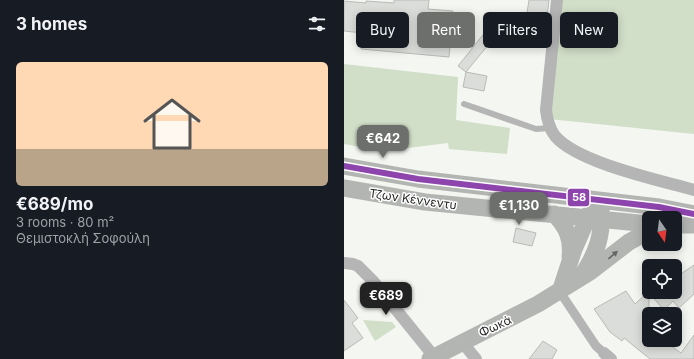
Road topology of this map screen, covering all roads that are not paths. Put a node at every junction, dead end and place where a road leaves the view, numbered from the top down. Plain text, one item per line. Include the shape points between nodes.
1 (557, 0) edge
2 (464, 104) dead end
3 (550, 128) junction
4 (344, 166) edge
5 (344, 188) edge
6 (694, 190) edge
7 (598, 200) junction
8 (554, 214) junction
9 (694, 214) edge
10 (595, 218) junction
11 (642, 223) edge
12 (682, 225) edge
13 (694, 225) edge
14 (642, 235) edge
15 (570, 261) junction
16 (344, 263) edge
17 (581, 278) junction
18 (560, 292) junction
19 (462, 342) junction
20 (608, 356) edge
21 (433, 358) edge
22 (476, 359) edge

1 - 3 street via 546,110
2 - 3 lane via 536,129
3 - 6 street via 563,144 582,155
4 - 7 main road, Τζων Κέννεντυ via 418,179
5 - 8 main road, Τζων Κέννεντυ via 425,202
7 - 9 main road, Τζων Κέννεντυ
7 - 10 main road, Φωκά
8 - 10 main road, Τζων Κέννεντυ
8 - 15 main road via 568,232
10 - 11 main road, Τζων Κέννεντυ
10 - 15 main road, Φωκά
10 - 17 main road, Φωκά via 602,229 596,250
12 - 13 main road
17 -> 14 main road
15 - 18 main road, Φωκά
16 - 21 street via 358,266 373,281
17 - 18 main road, Φωκά
18 - 19 main road, Φωκά
18 - 20 street via 596,346
19 - 21 main road, Φωκά
19 - 22 street

